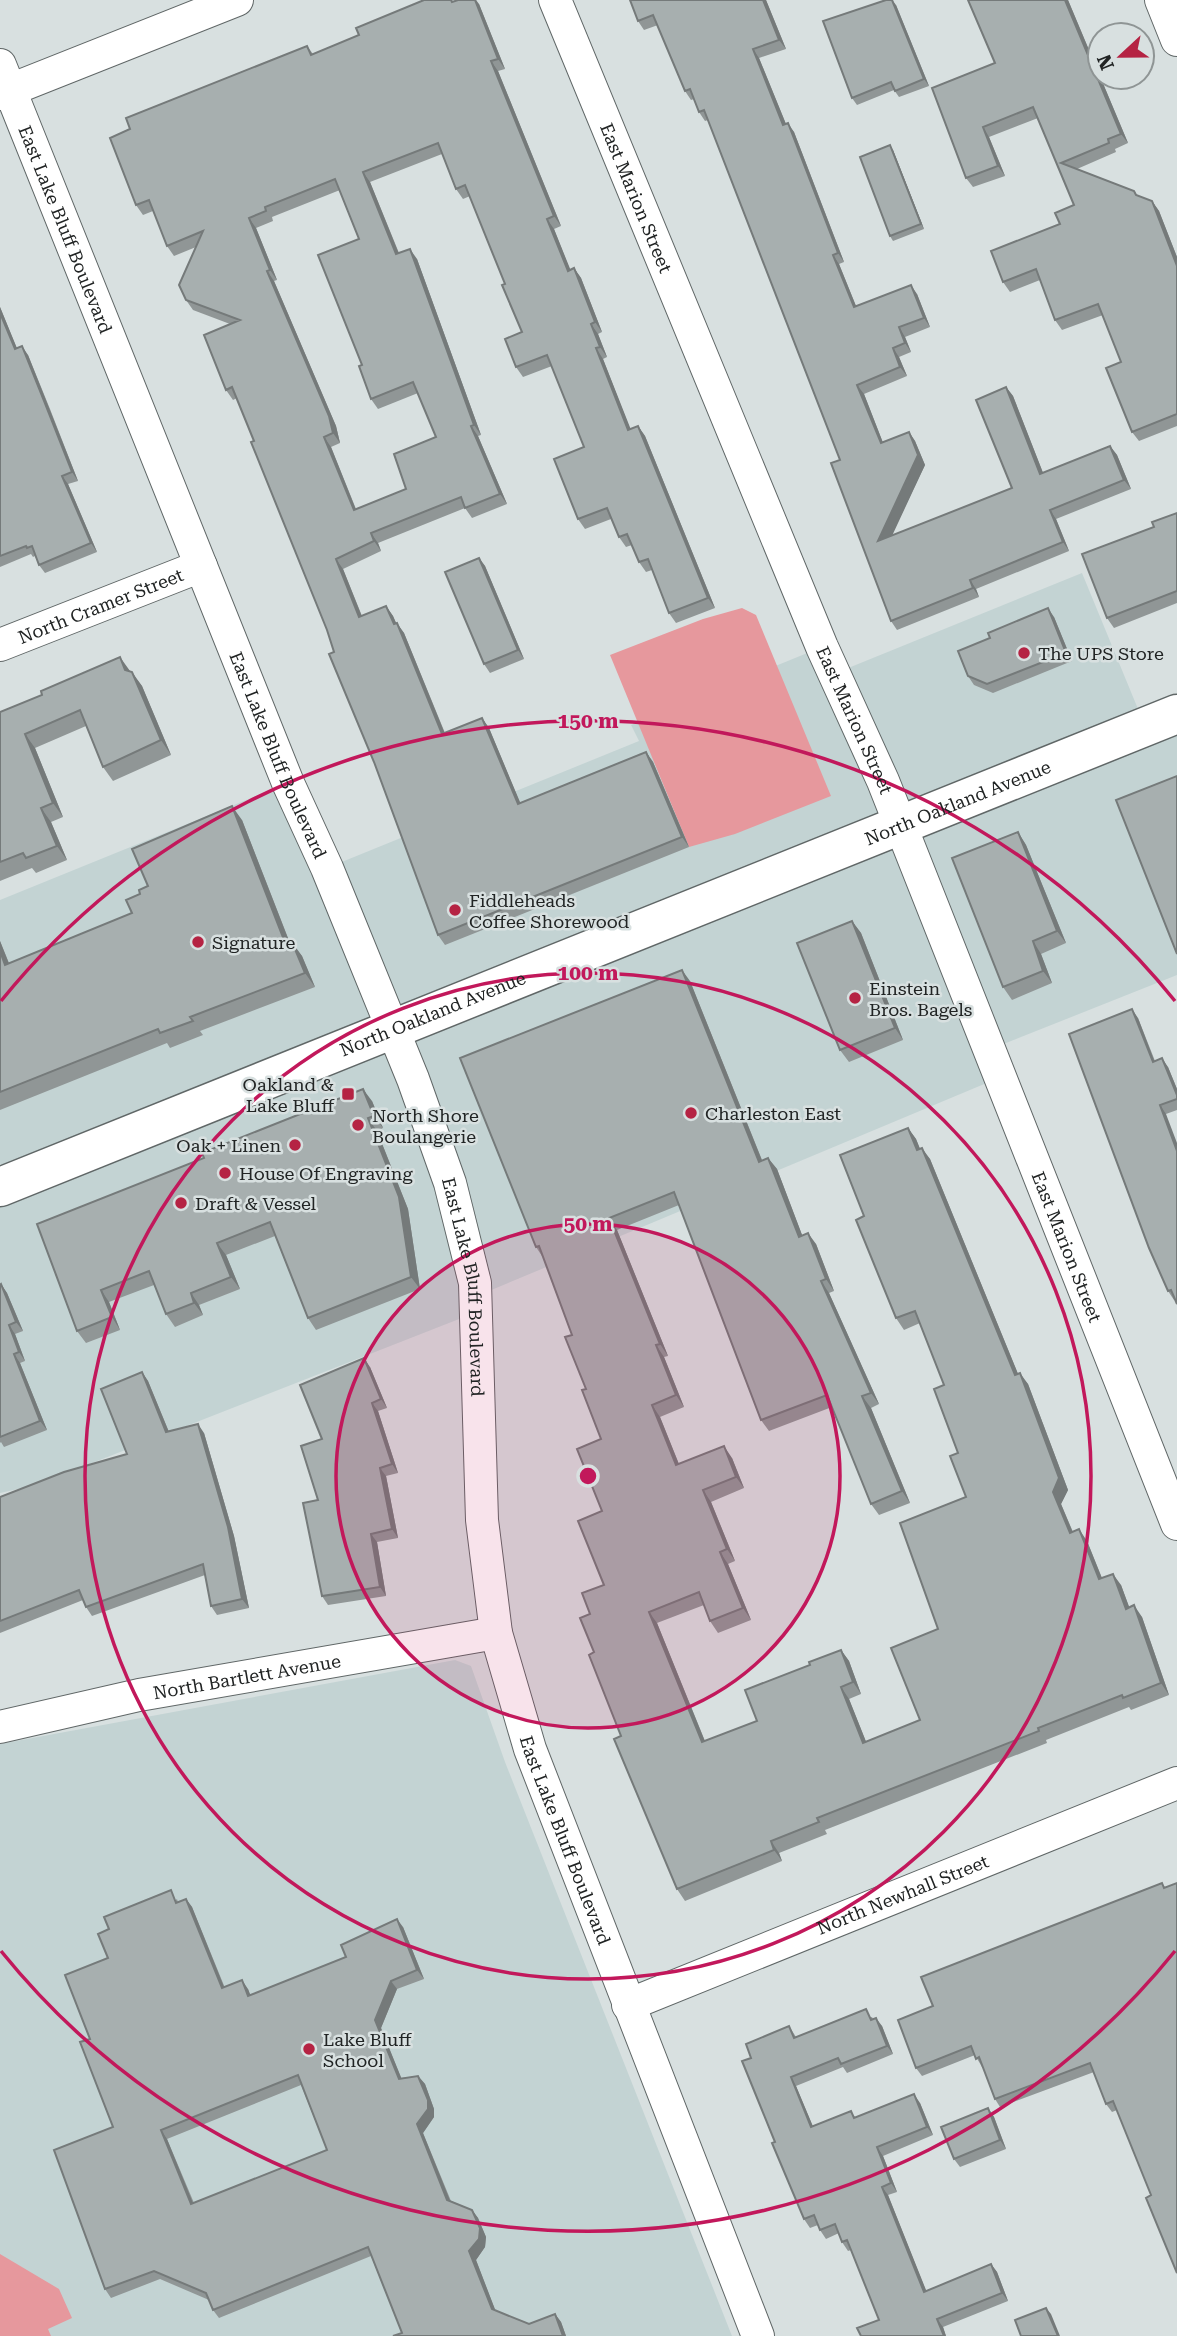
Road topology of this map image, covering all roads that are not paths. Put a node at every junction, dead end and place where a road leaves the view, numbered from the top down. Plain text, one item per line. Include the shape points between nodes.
1 (237, 0) edge
2 (555, 0) edge
3 (1161, 0) edge
4 (1177, 40) edge
5 (3, 83) edge
6 (201, 566) junction
7 (0, 645) edge
8 (1177, 714) edge
9 (901, 826) junction
10 (394, 1031) junction
11 (0, 1187) edge
12 (1177, 1524) edge
13 (496, 1633) junction
14 (0, 1727) edge
15 (1177, 1783) edge
16 (628, 2005) junction
17 (758, 2336) edge

1 - 5 street
2 - 9 street, East Marion Street via 822,647
3 - 4 street
5 - 6 street, East Lake Bluff Boulevard
6 - 7 street, North Cramer Street
6 - 10 street, East Lake Bluff Boulevard
8 - 9 main road, North Oakland Avenue
9 - 10 main road, North Oakland Avenue
9 - 12 street, East Marion Street
10 - 11 main road, North Oakland Avenue
10 - 13 street, East Lake Bluff Boulevard via 450,1183 475,1283 482,1520
13 - 14 street, North Bartlett Avenue via 139,1695
13 - 16 street, East Lake Bluff Boulevard via 530,1749
15 - 16 street, North Newhall Street
16 - 17 street, East Lake Bluff Boulevard

